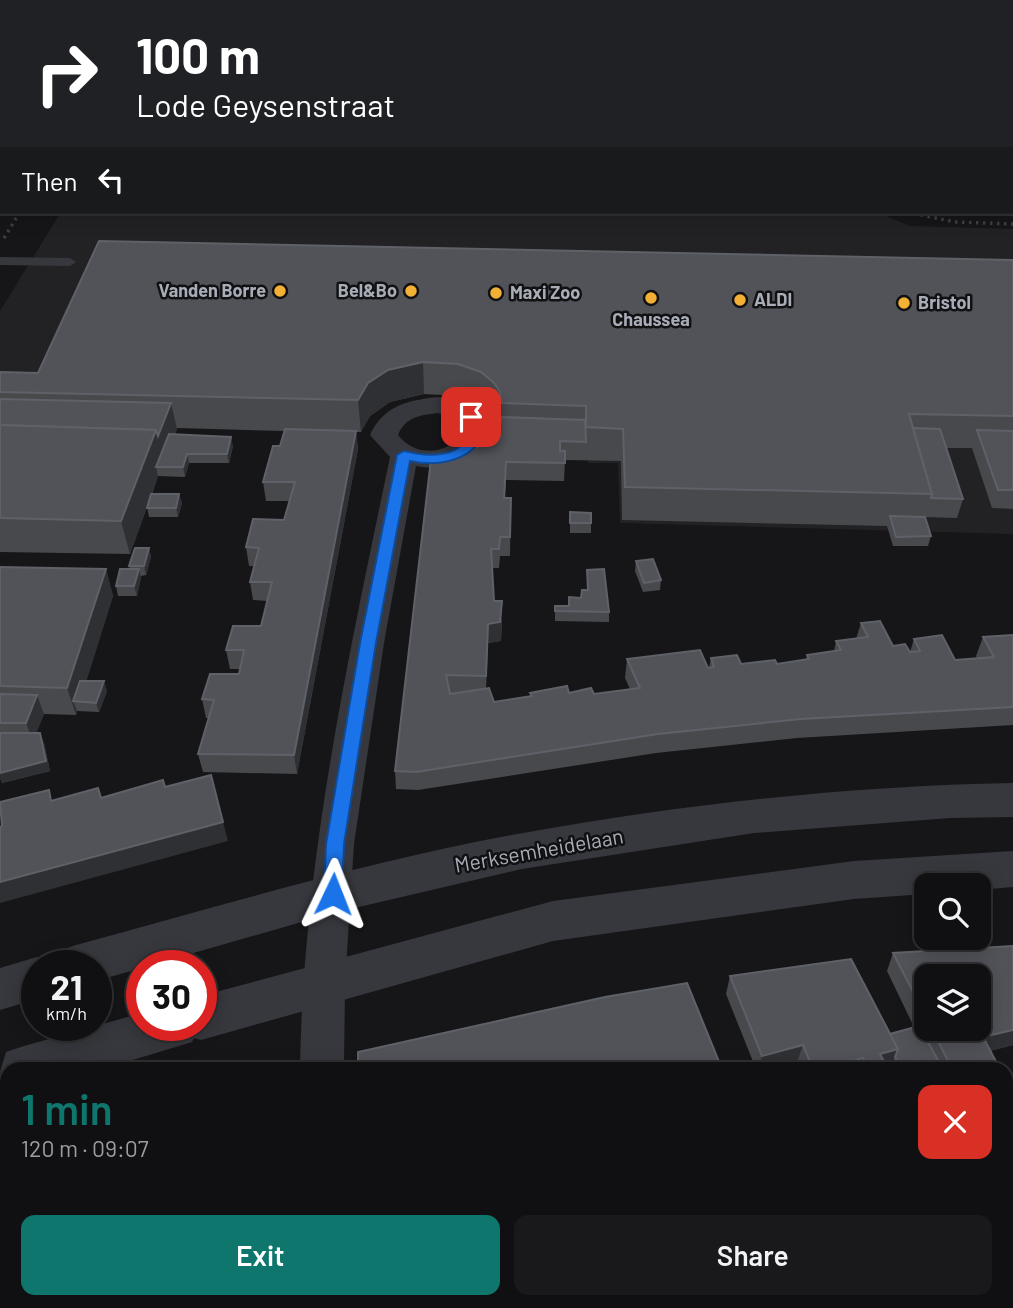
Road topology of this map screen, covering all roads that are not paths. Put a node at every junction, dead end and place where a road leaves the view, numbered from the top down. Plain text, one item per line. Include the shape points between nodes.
1 (0, 261) edge
2 (70, 262) dead end
3 (404, 455) dead end
4 (1013, 800) edge
5 (1013, 869) edge
6 (333, 894) junction
7 (112, 956) edge
8 (21, 983) edge
9 (324, 983) junction
10 (0, 989) edge
11 (217, 1013) edge
12 (126, 1040) edge
13 (49, 1062) edge
14 (322, 1062) edge

1 - 2 lane
3 - 6 street via 335,844
4 - 6 street, Merksemheidelaan via 754,816 522,851
5 - 9 street via 854,880 553,921
6 - 7 street, Merksemheidelaan
6 - 9 street
8 - 10 street
9 - 11 street
9 - 14 street
12 - 13 street

